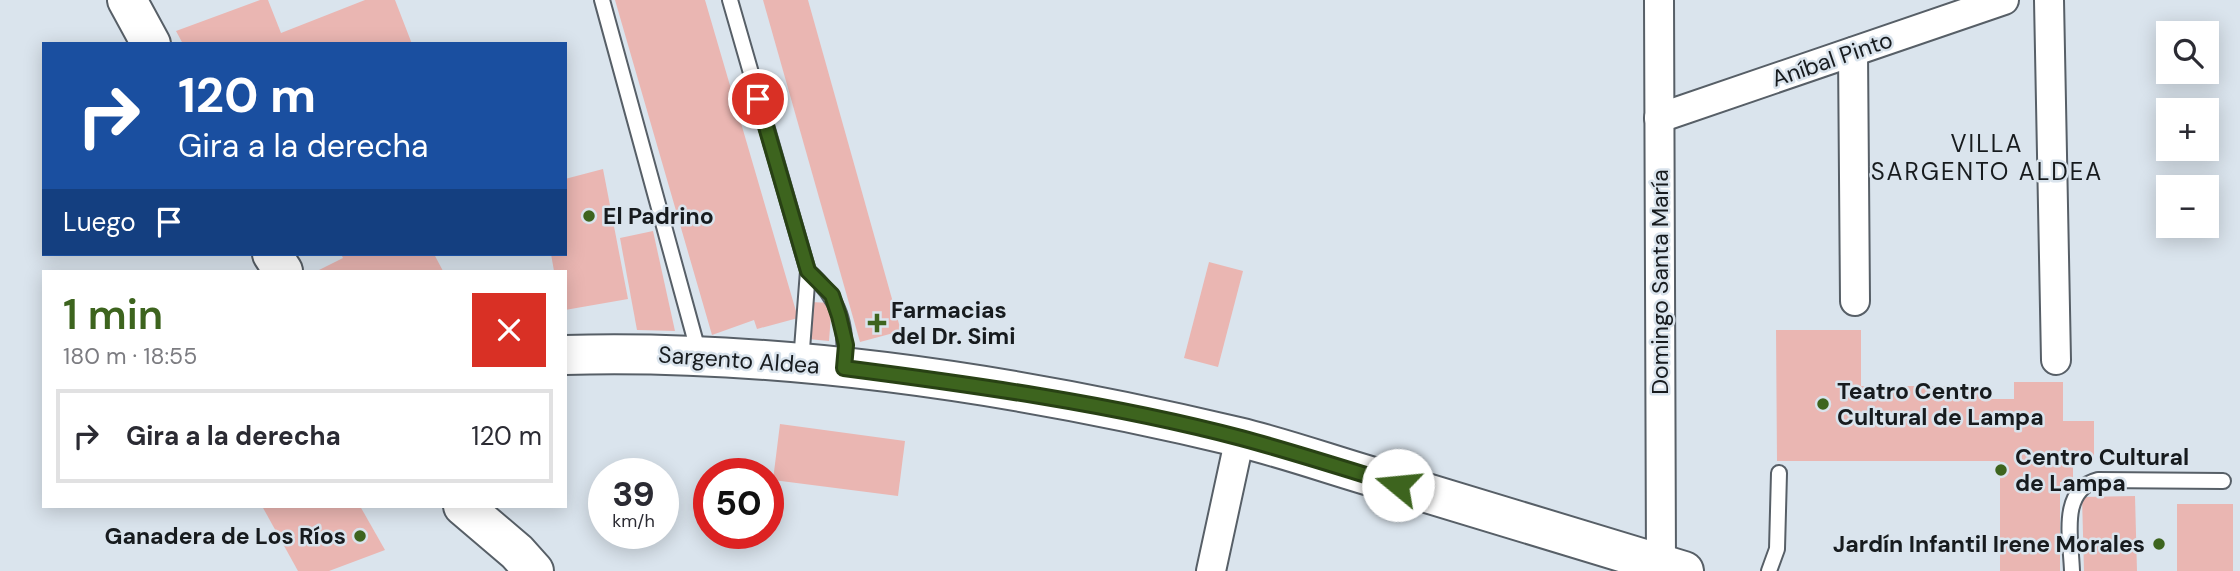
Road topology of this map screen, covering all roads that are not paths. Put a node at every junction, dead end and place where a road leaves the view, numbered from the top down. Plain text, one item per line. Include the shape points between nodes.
1 (127, 0) edge
2 (602, 0) edge
3 (730, 0) edge
4 (1659, 0) edge
5 (2004, 0) edge
6 (2049, 0) edge
7 (150, 42) edge
8 (1853, 52) junction
9 (1659, 118) junction
10 (808, 271) junction
11 (1855, 301) dead end
12 (567, 355) edge
13 (699, 356) junction
14 (2056, 360) dead end
15 (800, 363) junction
16 (844, 368) junction
17 (1240, 437) junction
18 (1779, 473) dead end
19 (2223, 481) dead end
20 (465, 508) edge
21 (1673, 568) edge
22 (534, 571) edge
23 (1211, 571) edge
24 (1769, 571) edge
25 (2072, 571) edge

1 - 7 main road
2 - 13 lane
3 - 10 lane
4 - 9 street, Domingo Santa María
5 - 8 street, Aníbal Pinto
6 - 14 street
8 - 9 street, Aníbal Pinto
8 - 11 street
9 - 21 street, Domingo Santa María
10 - 15 lane
10 - 16 lane via 832,295 845,337
12 - 13 main road, Sargento Aldea
13 - 15 main road, Sargento Aldea
15 - 16 main road, Sargento Aldea
16 - 17 main road, Sargento Aldea via 1029,394
17 - 21 main road, Sargento Aldea
17 - 23 street
18 - 24 lane via 1777,549
19 - 25 lane via 2098,480 2083,486 2071,503
20 - 22 main road

